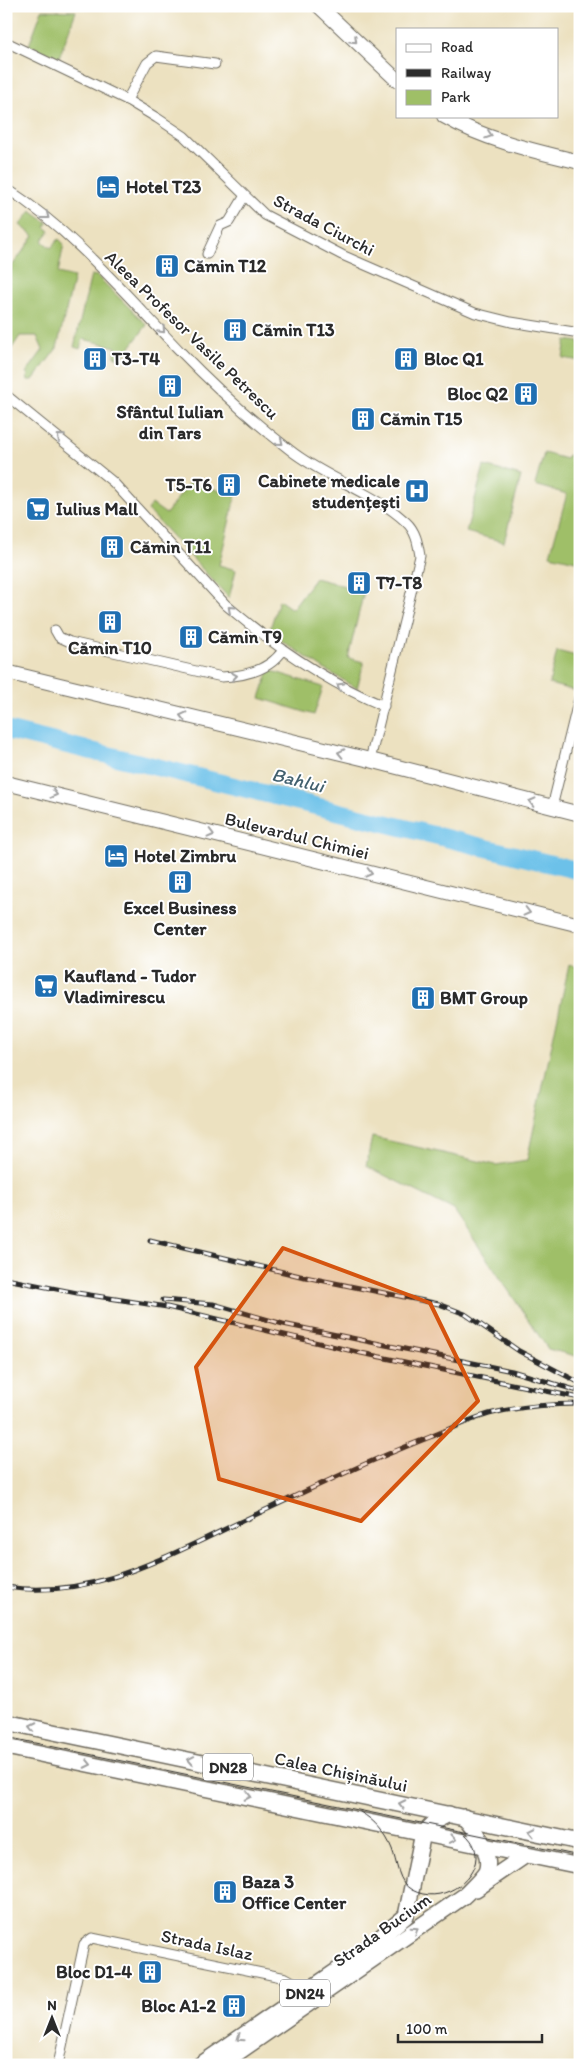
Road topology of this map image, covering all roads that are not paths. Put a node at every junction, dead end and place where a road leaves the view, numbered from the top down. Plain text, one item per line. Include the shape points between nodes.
1 (319, 6) edge
2 (6, 42) edge
3 (215, 64) dead end
4 (396, 79) edge
5 (127, 100) junction
6 (448, 118) edge
7 (580, 162) edge
8 (6, 188) edge
9 (244, 197) junction
10 (207, 254) dead end
11 (580, 333) edge
12 (6, 394) edge
13 (54, 630) dead end
14 (283, 650) junction
15 (6, 672) edge
16 (580, 694) edge
17 (384, 706) junction
18 (370, 760) junction
19 (6, 783) edge
20 (552, 807) junction
21 (580, 814) edge
22 (580, 925) edge
23 (6, 1722) edge
24 (6, 1747) edge
25 (457, 1816) junction
26 (423, 1833) junction
27 (580, 1842) edge
28 (483, 1845) junction
29 (526, 1855) junction
30 (580, 1866) edge
31 (464, 1896) junction
32 (307, 1998) junction
33 (58, 2065) edge
34 (200, 2065) edge
35 (220, 2065) edge

1 -> 4 main road
2 - 5 street, Strada Ciurchi
3 - 5 street via 156,56 148,63
5 - 9 street, Strada Ciurchi via 184,136
6 -> 7 main road via 525,148
8 -> 17 street, Aleea Profesor Vasile Petrescu via 63,231 181,351 266,431 307,462 385,507 413,531 420,556
9 - 10 street via 229,222 220,226
9 - 11 street, Strada Ciurchi via 284,226 431,295 511,322
14 -> 12 street via 226,605 113,482
13 -> 14 street via 59,637 70,642 222,677 237,676 272,664
17 -> 14 street via 353,694
18 -> 15 main road
16 - 20 street
17 - 18 street, Aleea Profesor Vasile Petrescu
20 -> 18 main road
19 -> 22 main road, Bulevardul Chimiei
20 - 21 main road
25 -> 23 main road, Calea Chișinăului / DN28
24 -> 26 main road, DN28
25 - 26 main road via 435,1821
27 -> 25 main road, Calea Chișinăului / DN28
25 - 28 main road, Strada Bucium / DN24
26 -> 28 main road, DN28
26 - 32 main road, Strada Bucium / DN24 via 406,1916
28 - 29 main road, DN28
28 - 31 main road, Strada Bucium / DN24 via 486,1872
29 - 30 main road, DN28
29 - 31 main road, DN24
32 -> 31 main road, Strada Bucium / DN24
32 - 33 street, Strada Islaz via 297,1984 286,1978 99,1938 87,1940
32 -> 34 main road, Strada Bucium / DN24
32 - 35 main road, Strada Bucium / DN24

